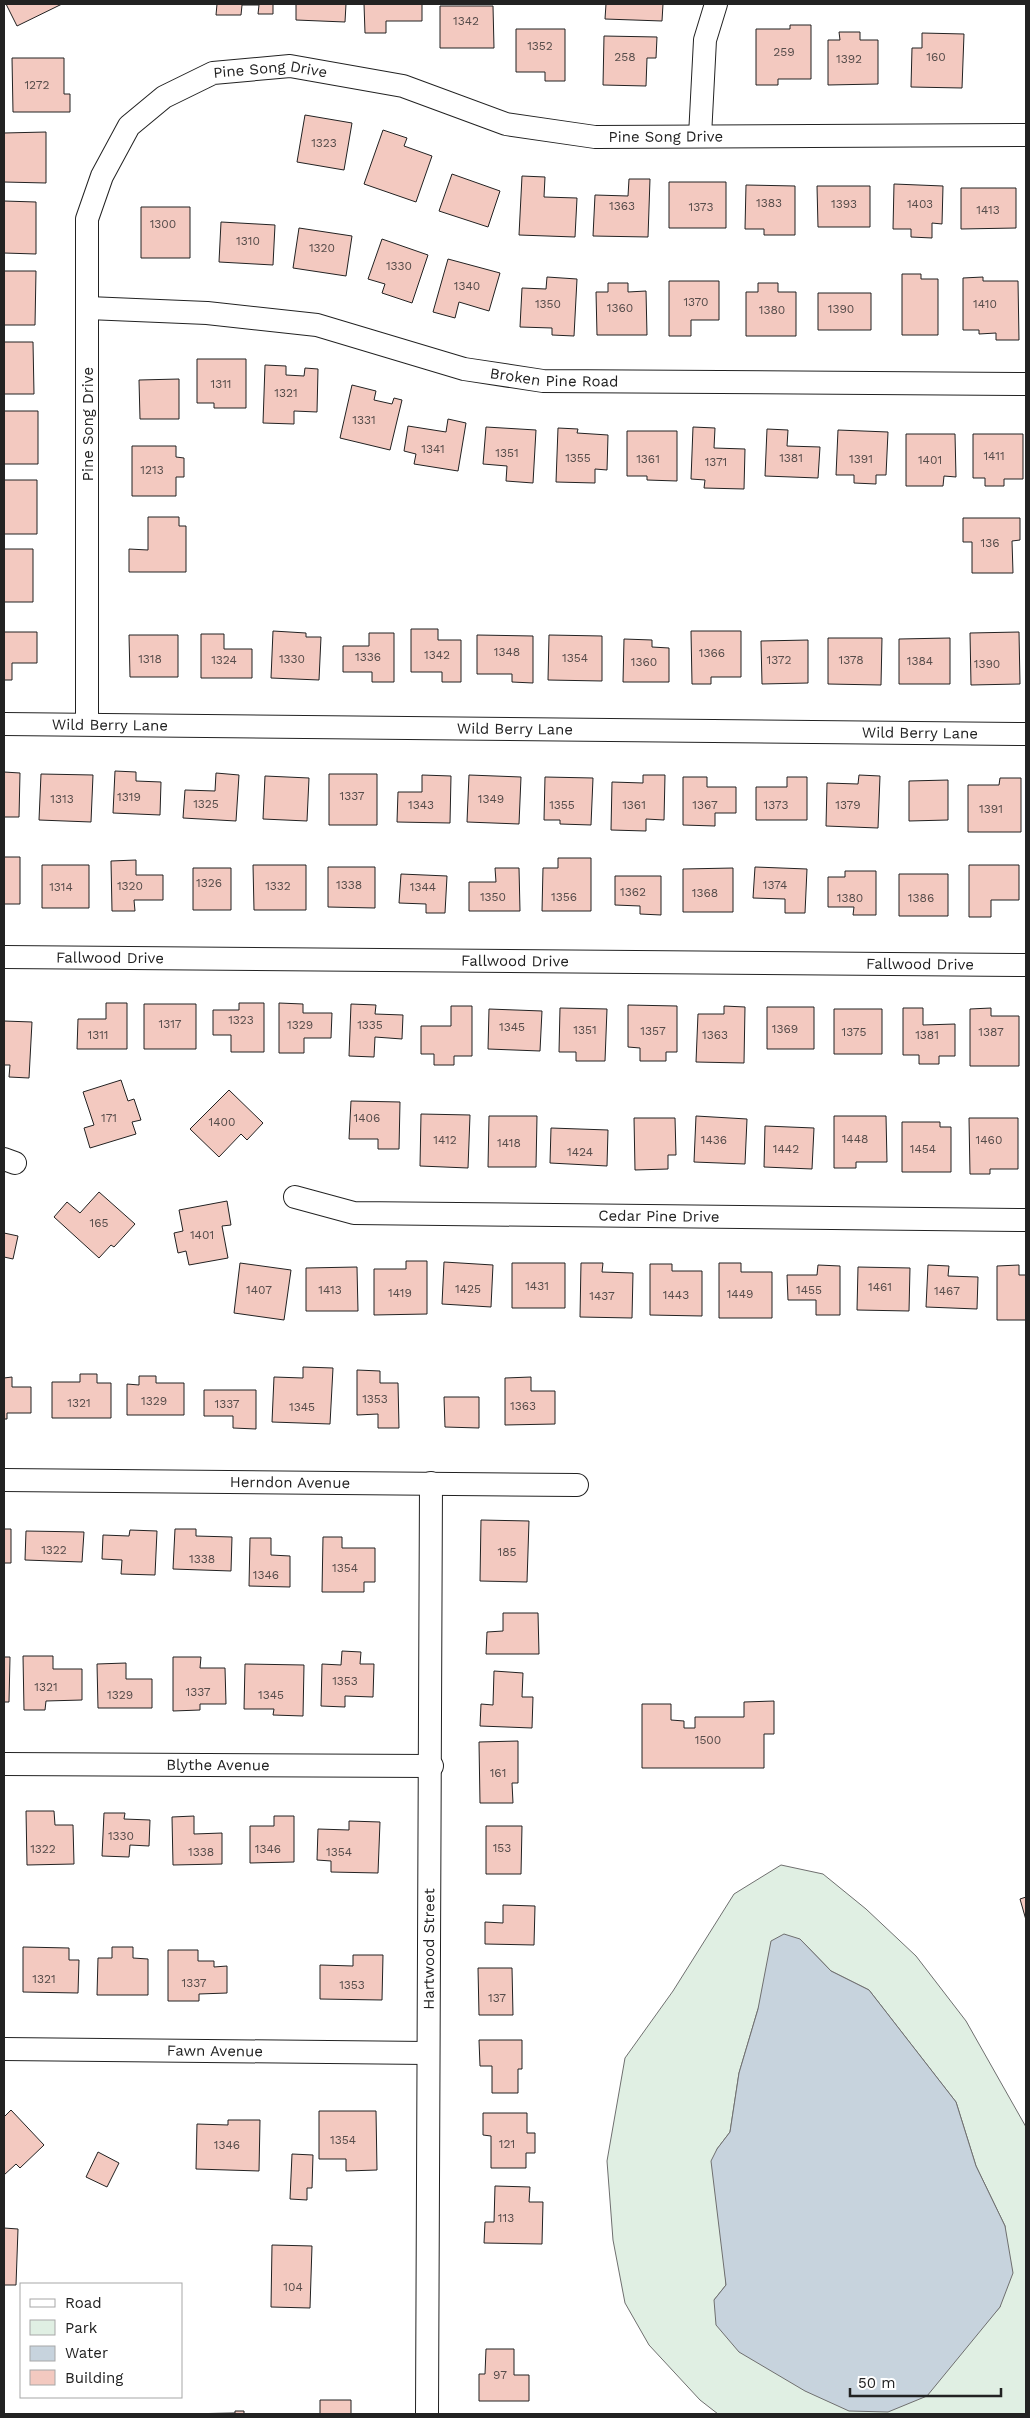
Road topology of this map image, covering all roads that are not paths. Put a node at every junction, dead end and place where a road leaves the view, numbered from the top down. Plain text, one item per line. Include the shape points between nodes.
1 (716, 4) edge
2 (1026, 135) edge
3 (700, 136) junction
4 (88, 308) junction
5 (1026, 384) edge
6 (4, 724) edge
7 (87, 724) junction
8 (1026, 734) edge
9 (4, 958) edge
10 (1026, 965) edge
11 (295, 1197) dead end
12 (1026, 1220) edge
13 (4, 1480) edge
14 (431, 1483) junction
15 (576, 1485) dead end
16 (4, 1764) edge
17 (432, 1766) junction
18 (4, 2049) edge
19 (428, 2052) junction
20 (428, 2414) edge

1 - 3 street via 705,40
2 - 3 street, Pine Song Drive
3 - 4 street, Pine Song Drive via 595,137 506,124 403,86 290,66 213,72 164,97 129,126 102,176 87,219
4 - 5 street, Broken Pine Road via 207,314 318,326 464,369 543,381
4 - 7 street, Pine Song Drive
6 - 7 street, Wild Berry Lane
7 - 8 street, Wild Berry Lane
9 - 10 street, Fallwood Drive
11 - 12 street, Cedar Pine Drive via 354,1213
13 - 14 street, Herndon Avenue
14 - 15 street, Herndon Avenue
14 - 17 street, Hartwood Street
16 - 17 street, Blythe Avenue
17 - 19 street, Hartwood Street
18 - 19 street, Fawn Avenue
19 - 20 street, Hartwood Street

